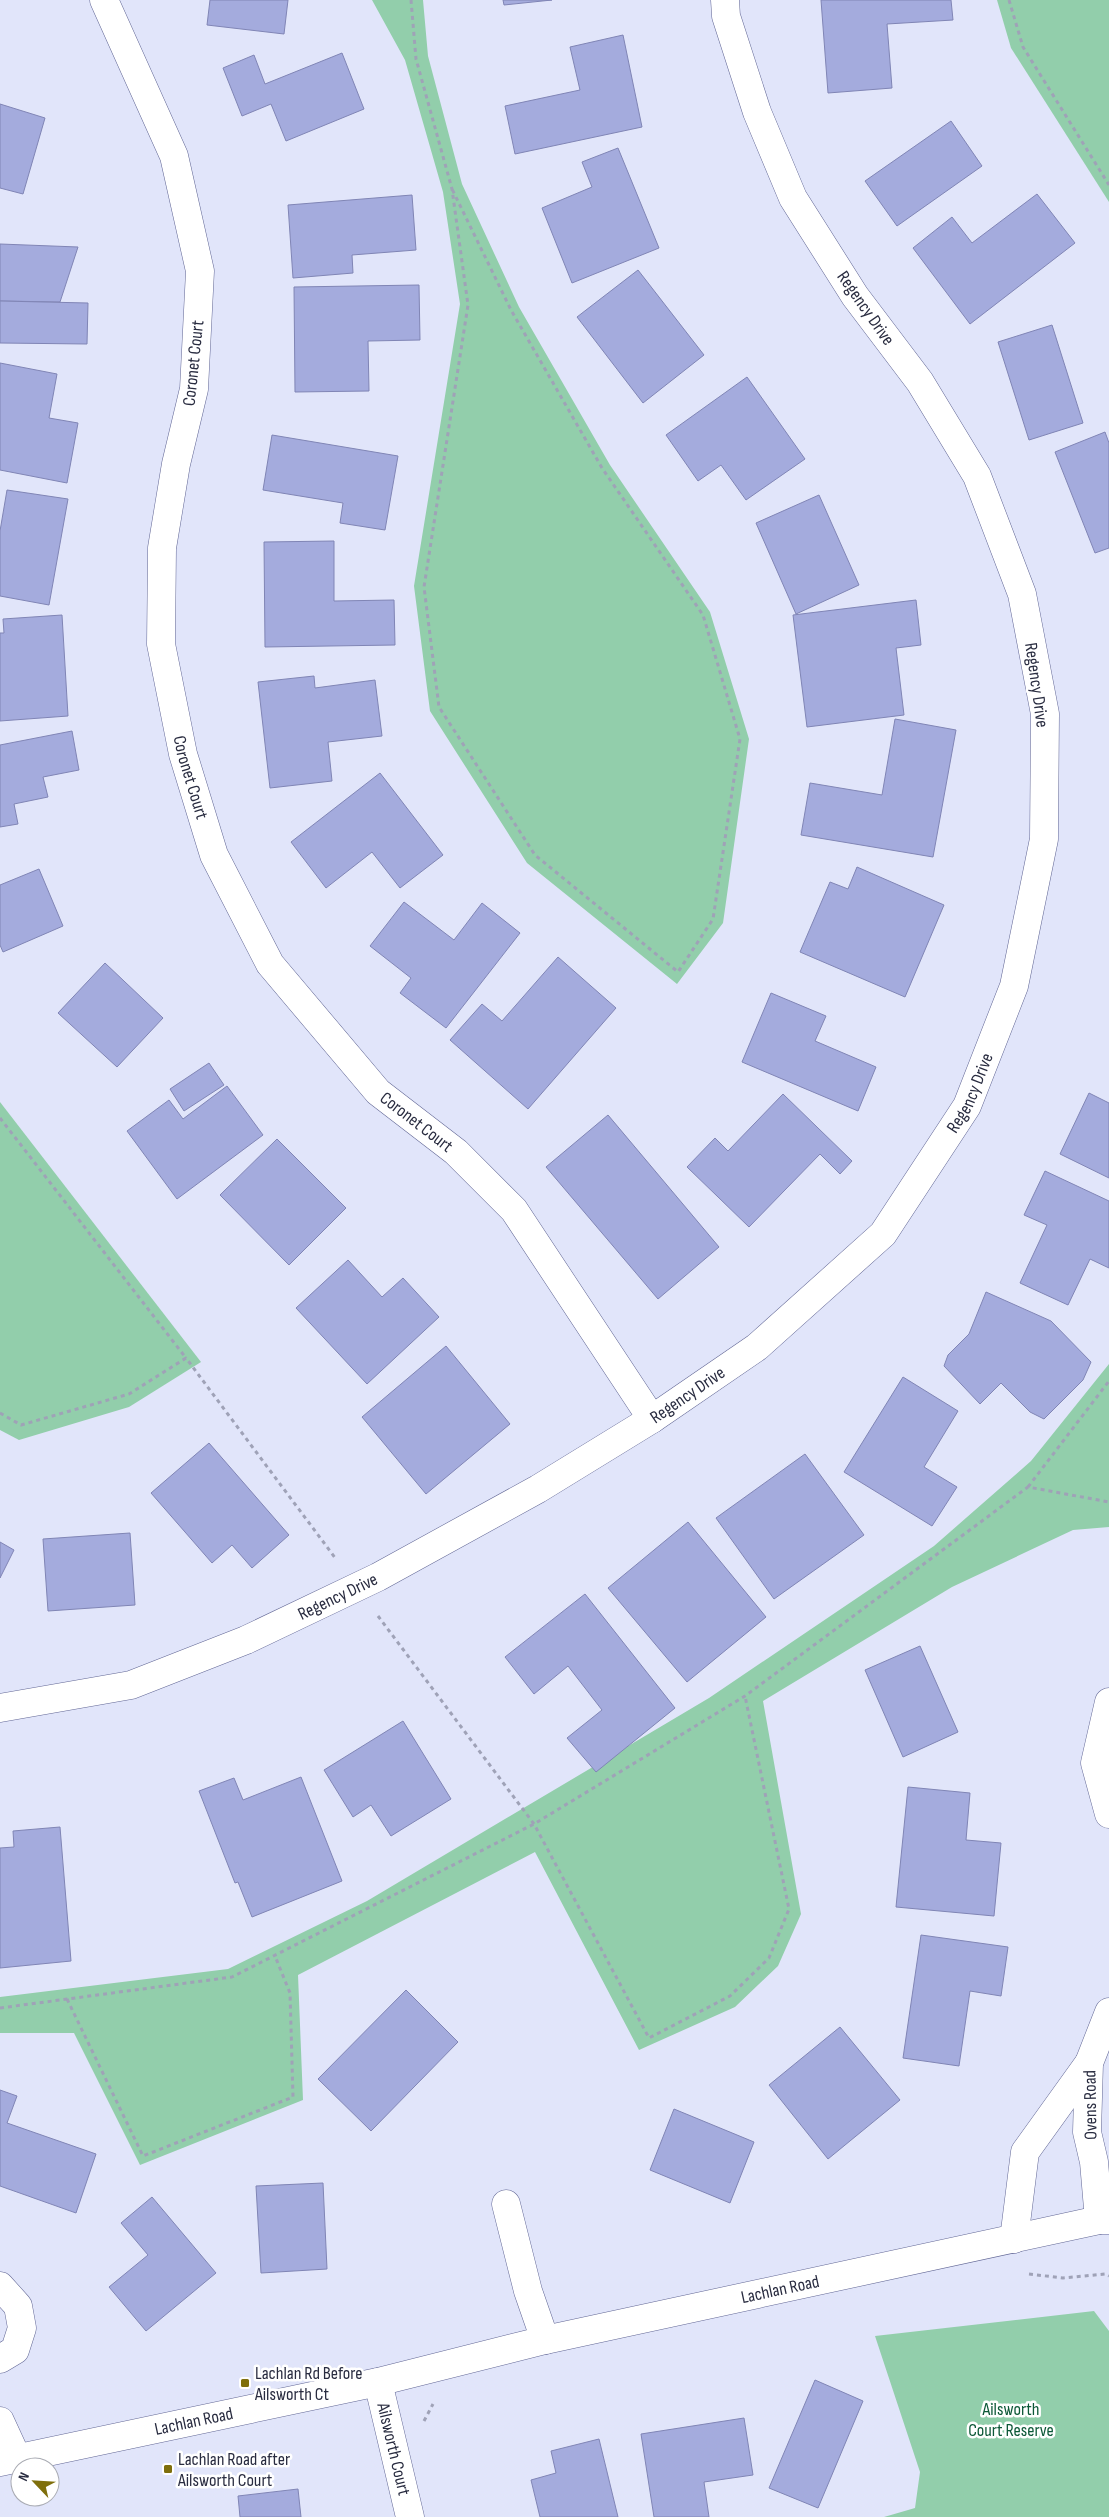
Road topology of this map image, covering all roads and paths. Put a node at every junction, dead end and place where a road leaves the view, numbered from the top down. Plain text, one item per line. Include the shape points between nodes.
1 (104, 0) edge
2 (411, 0) edge
3 (725, 0) edge
4 (1008, 0) edge
5 (1109, 185) edge
6 (452, 188) junction
7 (0, 1118) edge
8 (186, 1358) junction
9 (1109, 1381) edge
10 (0, 1413) edge
11 (652, 1419) junction
12 (1028, 1487) junction
13 (1109, 1502) edge
14 (337, 1561) dead end
15 (376, 1613) dead end
16 (745, 1696) junction
17 (1109, 1702) edge
18 (0, 1708) edge
19 (1109, 1814) edge
20 (534, 1824) junction
21 (274, 1956) junction
22 (67, 1999) junction
23 (0, 2008) edge
24 (1109, 2012) edge
25 (1089, 2063) junction
26 (506, 2204) dead end
27 (1104, 2220) edge
28 (1014, 2239) junction
29 (0, 2286) edge
30 (545, 2340) junction
31 (0, 2359) edge
32 (378, 2382) junction
33 (0, 2421) edge
34 (8, 2460) edge
35 (410, 2517) edge

1 - 11 street, Coronet Court via 174,156 200,271 194,389 176,464 162,548 161,644 183,754 214,855 270,964 378,1092 456,1152 514,1210
2 - 6 path via 416,59
3 - 11 street, Regency Drive via 726,16 757,112 793,198 855,296 920,382 977,476 1022,594 1045,714 1044,839 1014,986 967,1106 883,1234 757,1347
4 - 5 path via 1023,47
6 - 6 path via 511,310 602,468 703,614 740,738 714,919 678,972 535,855 439,708 424,587 468,305
7 - 8 path
8 - 10 path via 120,1397 21,1425
8 - 14 path
9 - 12 path
11 - 18 street, Regency Drive via 538,1489 378,1577 246,1640 131,1684
12 - 13 path
12 - 16 path
15 - 20 path
16 - 20 path
16 - 20 path via 789,1909 770,1958 730,1996 648,2038
17 - 19 street via 1095,1763
20 - 21 path
21 - 22 path via 232,1977
21 - 22 path via 290,1993 293,2097 142,2156
22 - 23 path
24 - 25 street, Ovens Road
25 - 27 street, Ovens Road via 1087,2132
25 - 28 street via 1025,2152
26 - 30 street via 528,2291
27 - 28 street, Lachlan Road
28 - 30 street, Lachlan Road
29 - 31 street via 18,2306 22,2328 15,2350
30 - 32 street, Lachlan Road
32 - 34 street, Lachlan Road
32 - 35 street, Ailsworth Court
33 - 34 street, Lachlan Road

